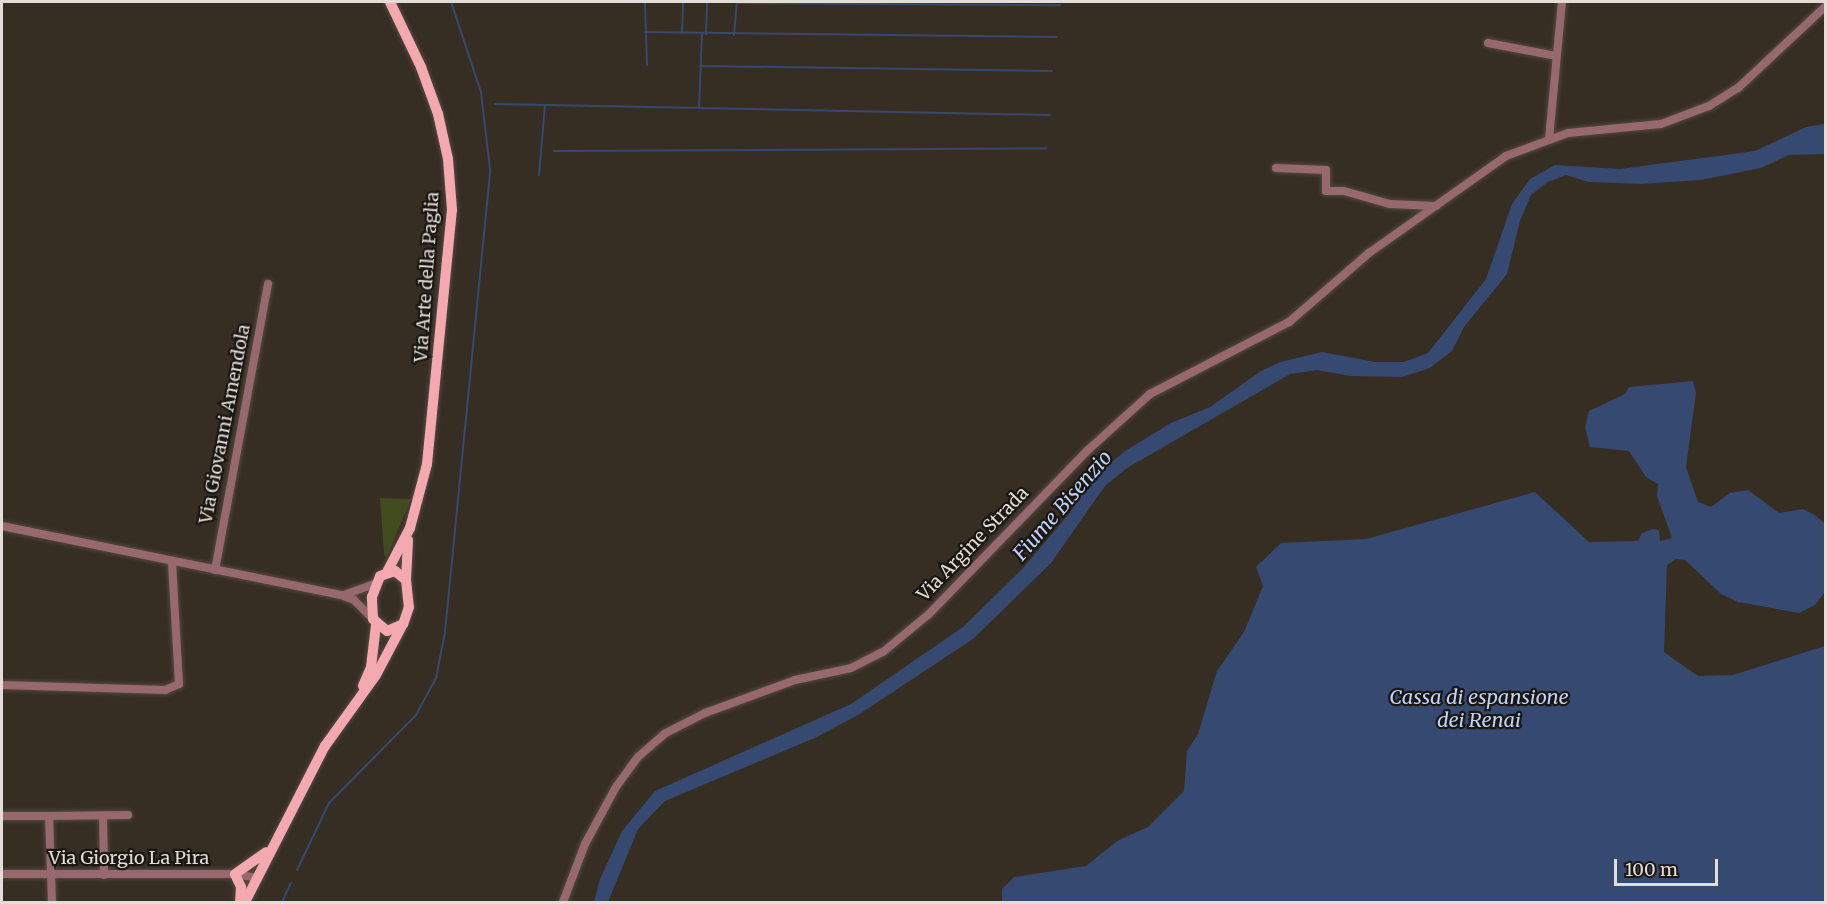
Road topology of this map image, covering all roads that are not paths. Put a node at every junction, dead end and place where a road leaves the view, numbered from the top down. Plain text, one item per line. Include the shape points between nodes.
1 (390, 2) edge
2 (1562, 2) edge
3 (1826, 6) edge
4 (1488, 43) dead end
5 (1556, 56) junction
6 (1549, 139) junction
7 (1276, 168) dead end
8 (1436, 207) junction
9 (268, 284) dead end
10 (2, 526) edge
11 (410, 528) junction
12 (172, 561) junction
13 (215, 570) junction
14 (387, 572) junction
15 (406, 580) junction
16 (374, 584) junction
17 (341, 596) junction
18 (375, 622) junction
19 (403, 624) junction
20 (2, 685) edge
21 (350, 710) junction
22 (2, 816) edge
23 (49, 816) junction
24 (104, 816) junction
25 (128, 816) dead end
26 (275, 842) junction
27 (2, 874) edge
28 (235, 874) junction
29 (49, 875) junction
30 (104, 875) junction
31 (257, 878) junction
32 (51, 903) edge
33 (240, 903) edge
34 (244, 903) edge
35 (563, 903) edge

1 - 11 main road, Via Arte della Paglia via 435,103 451,192 429,446
2 - 5 street
3 - 6 street, Via Argine Strada via 1738,88 1709,106 1661,124 1608,127
4 - 5 street
5 - 6 street
6 - 8 street, Via Argine Strada via 1490,165
7 - 8 street via 1326,170 1326,191 1344,191 1390,204
8 - 35 street, Via Argine Strada via 1369,253 1289,322 1180,376 1141,402 893,645 851,668 795,680 705,713 664,734 638,758 616,787 585,844
9 - 13 street, Via Giovanni Amendola
10 - 12 street
11 - 14 main road, Via Arte della Paglia
11 - 15 main road, Via Arte della Paglia
12 - 13 street
12 - 20 street via 178,684 165,690
13 - 17 street
14 - 15 main road via 401,574
14 - 16 main road, Via Arte della Paglia
15 - 19 main road, Via Arte della Paglia via 410,596
16 - 17 street
16 - 18 main road, Via Arte della Paglia
17 - 18 street via 354,600
18 - 19 main road via 387,631
18 - 21 main road, Via Arte della Paglia via 371,667
19 - 21 main road, Via Arte della Paglia via 376,675
21 - 26 main road, Via Arte della Paglia via 325,746
22 - 23 street
23 - 24 street
23 - 29 street
24 - 25 street
24 - 30 street
26 - 28 main road via 254,864
26 - 31 main road, Via Arte della Paglia
27 - 29 street, Via Giorgio La Pira
28 - 30 street, Via Giorgio La Pira
28 - 31 street, Via Giorgio La Pira
28 - 33 main road via 241,886
29 - 30 street, Via Giorgio La Pira
29 - 32 street
31 - 34 main road, Via Arte della Paglia

